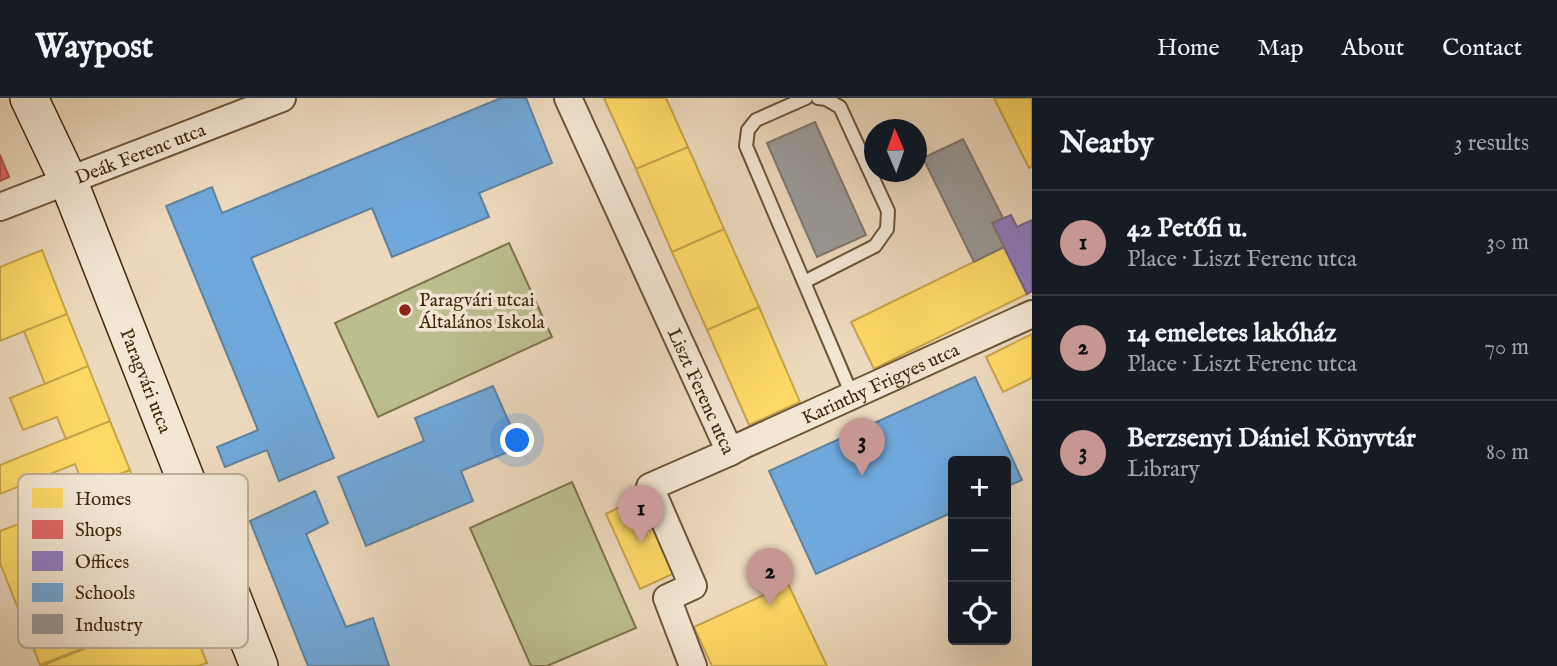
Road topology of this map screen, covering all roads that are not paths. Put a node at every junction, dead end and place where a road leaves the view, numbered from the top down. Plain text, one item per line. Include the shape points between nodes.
1 (29, 98) edge
2 (282, 98) edge
3 (568, 98) edge
4 (806, 98) edge
5 (818, 98) edge
6 (68, 180) junction
7 (0, 207) edge
8 (804, 282) junction
9 (1032, 314) edge
10 (852, 395) junction
11 (730, 452) junction
12 (184, 474) edge
13 (248, 638) edge
14 (259, 666) edge
15 (692, 666) edge

1 - 6 street, Paragvári utca
2 - 6 street, Deák Ferenc utca
3 - 11 street, Liszt Ferenc utca
4 - 8 lane via 756,120 748,130 746,146
5 - 8 lane via 840,107 888,211 887,229 875,246
6 - 7 street, Deák Ferenc utca
6 - 12 street, Paragvári utca
8 - 10 lane
9 - 10 street, Karinthy Frigyes utca
10 - 11 street, Karinthy Frigyes utca
11 - 15 street, Liszt Ferenc utca via 650,487 693,586 667,598
13 - 14 street, Paragvári utca

